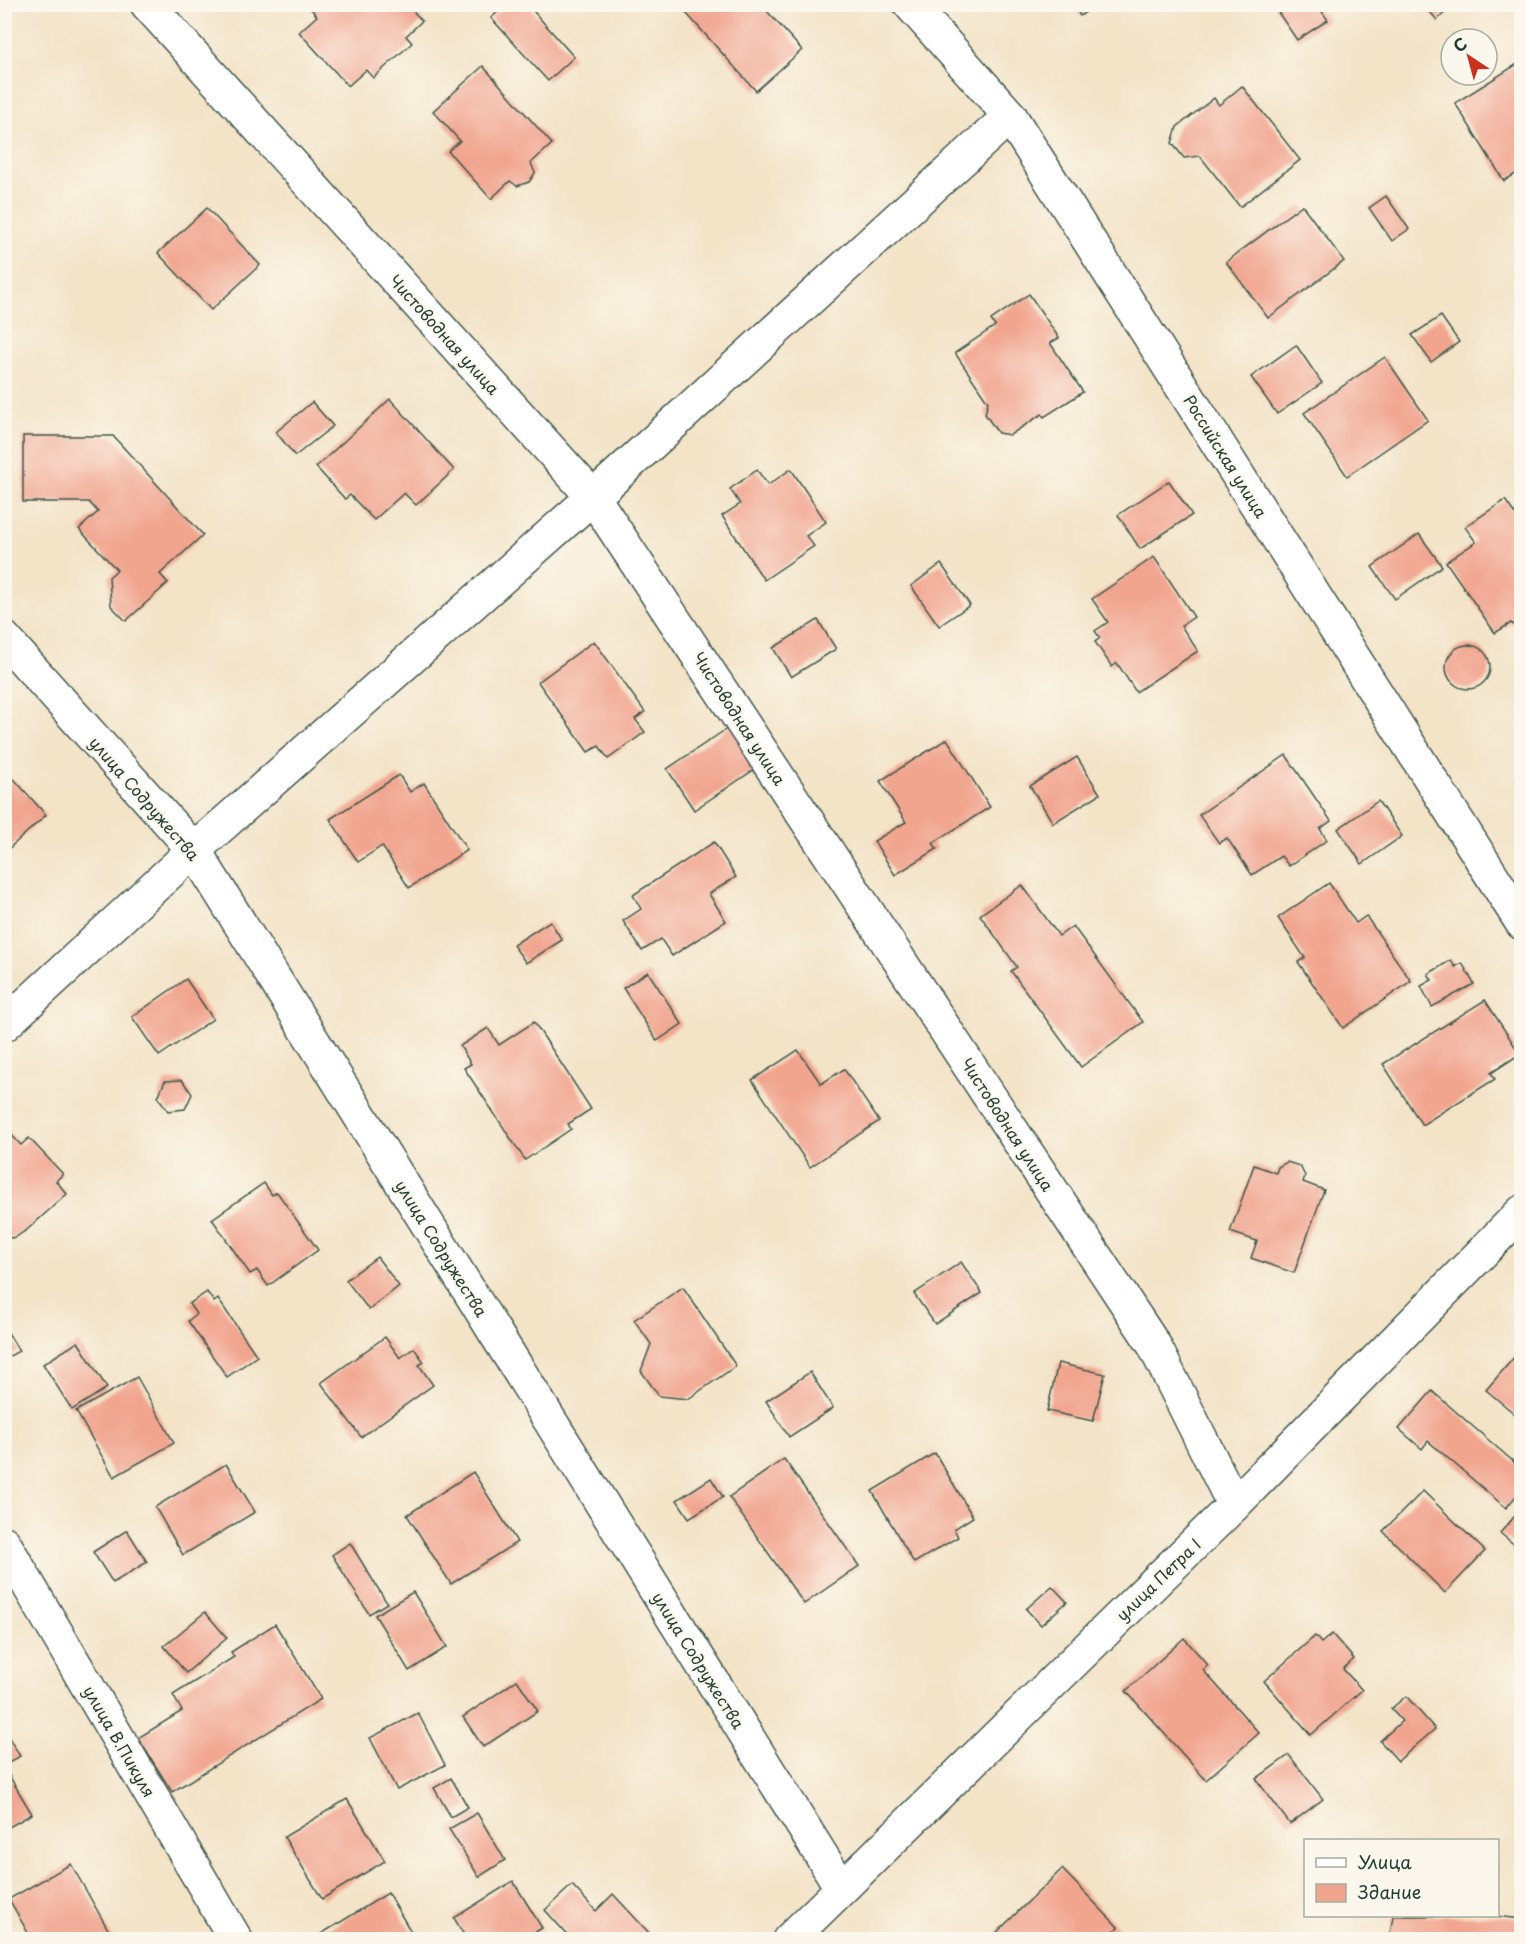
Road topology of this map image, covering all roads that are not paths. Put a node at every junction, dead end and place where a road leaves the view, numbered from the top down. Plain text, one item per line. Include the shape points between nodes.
1 (147, 4) edge
2 (910, 4) edge
3 (1010, 116) junction
4 (593, 497) junction
5 (4, 638) edge
6 (194, 850) junction
7 (1521, 923) edge
8 (4, 1025) edge
9 (1521, 1212) edge
10 (1234, 1505) junction
11 (4, 1543) edge
12 (841, 1887) junction
13 (236, 1940) edge
14 (789, 1940) edge

1 - 4 street, Чистоводная улица
2 - 3 street, Российская улица
3 - 4 street
3 - 7 street, Российская улица
4 - 6 street
4 - 10 street, Чистоводная улица via 1154,1345
5 - 6 street, улица Содружества
6 - 8 street
6 - 12 street, улица Содружества
9 - 10 street, улица Петра I
10 - 12 street, улица Петра I
11 - 13 street, улица В.Пикуля
12 - 14 street, улица Петра I

